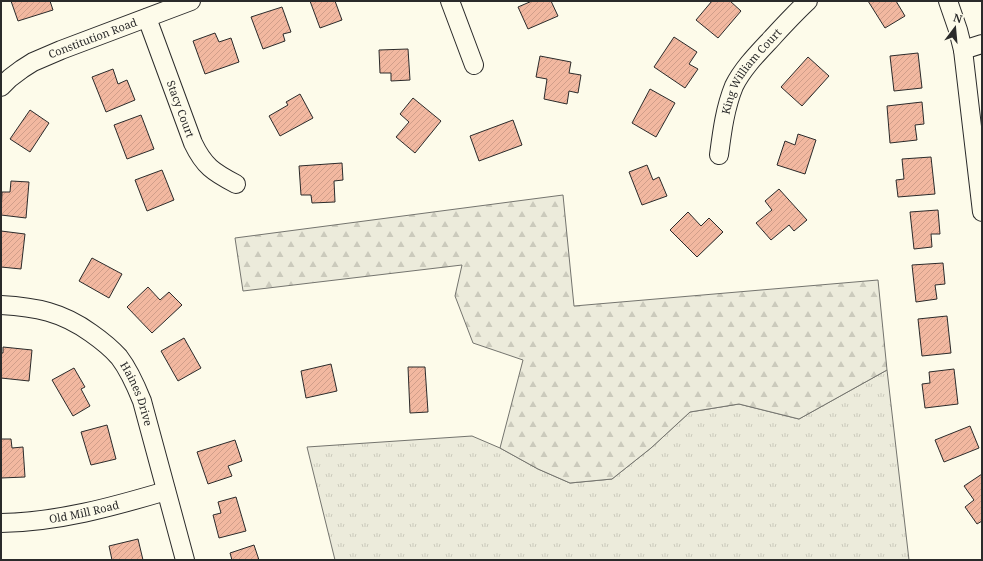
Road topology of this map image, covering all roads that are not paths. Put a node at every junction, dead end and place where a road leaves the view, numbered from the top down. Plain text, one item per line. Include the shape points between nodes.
1 (191, 1) edge
2 (450, 1) edge
3 (808, 1) edge
4 (948, 1) edge
5 (169, 5) edge
6 (147, 18) junction
7 (982, 44) edge
8 (963, 50) junction
9 (474, 65) dead end
10 (4, 78) edge
11 (719, 155) dead end
12 (236, 184) dead end
13 (982, 212) edge
14 (1, 304) edge
15 (166, 491) junction
16 (1, 523) edge
17 (185, 560) edge

1 - 5 street, Constitution Road
2 - 9 street
3 - 11 street, King William Court via 761,50 735,86 727,106
4 - 8 street
5 - 6 street, Constitution Road
6 - 10 street, Constitution Road via 61,50
6 - 12 street, Stacy Court via 198,154 212,170
7 - 8 street
8 - 13 street
14 - 15 street, Haines Drive via 47,311 63,317 94,335 119,358 142,401
15 - 16 street, Old Mill Road via 80,514
15 - 17 street, Haines Drive

